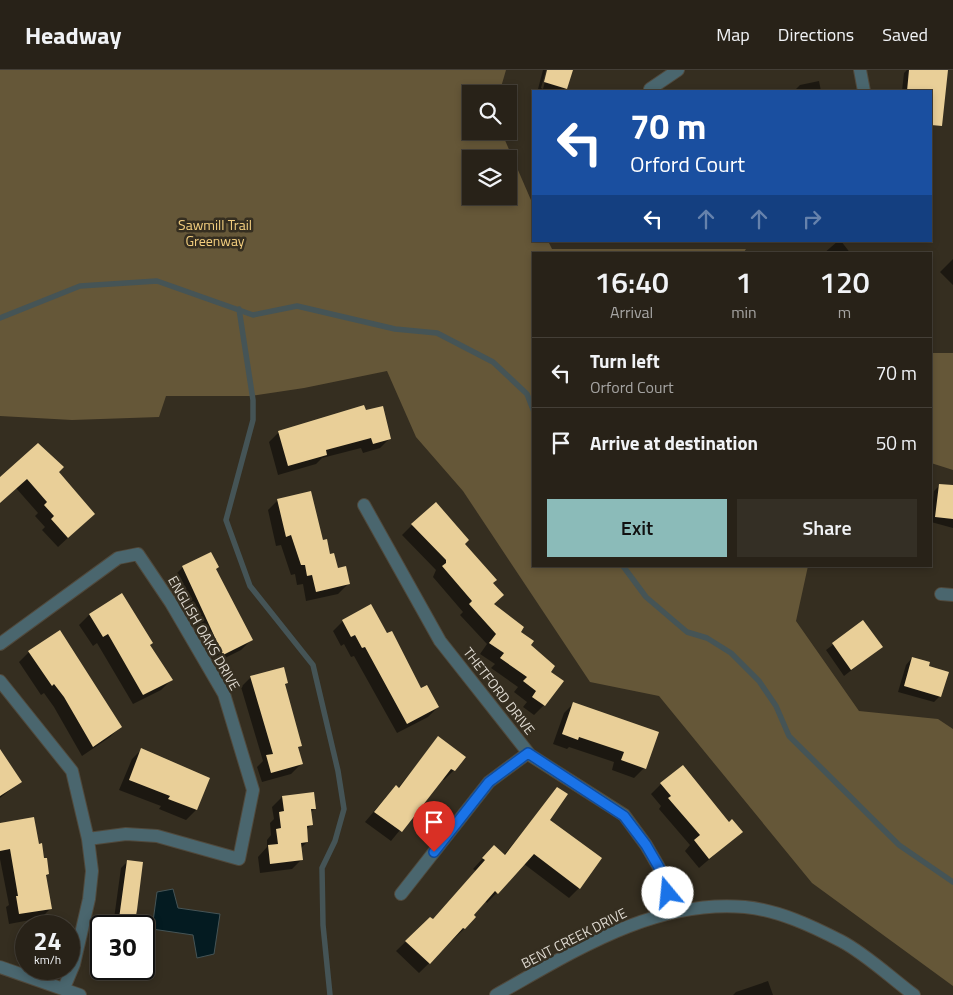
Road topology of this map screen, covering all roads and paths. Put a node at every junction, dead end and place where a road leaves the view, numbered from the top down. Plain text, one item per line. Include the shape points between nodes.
1 (678, 70) edge
2 (860, 70) edge
3 (650, 88) dead end
4 (864, 90) edge
5 (364, 506) dead end
6 (0, 644) edge
7 (0, 681) edge
8 (528, 753) junction
9 (88, 839) junction
10 (401, 894) dead end
11 (672, 911) junction
12 (0, 967) edge
13 (64, 988) junction
14 (80, 995) edge
15 (496, 995) edge
16 (914, 995) edge

1 - 3 street
2 - 4 street
5 - 8 street, THETFORD DRIVE via 440,640
6 - 9 street, ENGLISH OAKS DRIVE via 118,558 138,554 224,694 253,790 239,859 157,836 126,834
7 - 9 street via 72,771
8 - 10 street via 489,782
8 - 11 street, THETFORD DRIVE via 624,816 664,876
9 - 13 street via 92,871 89,899 74,964
11 - 15 street, BENT CREEK DRIVE via 622,928
11 - 16 street, BENT CREEK DRIVE via 746,907 789,918 843,942
12 - 13 street
13 - 14 street

